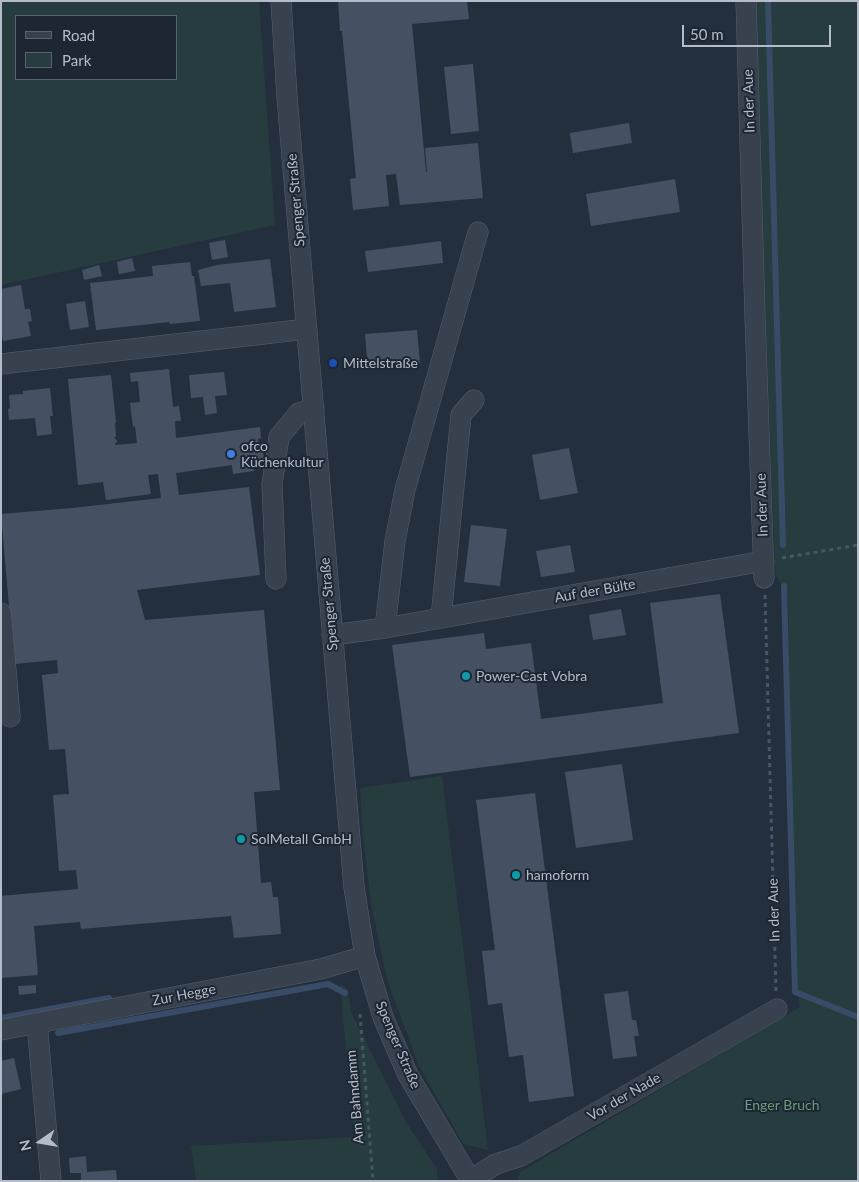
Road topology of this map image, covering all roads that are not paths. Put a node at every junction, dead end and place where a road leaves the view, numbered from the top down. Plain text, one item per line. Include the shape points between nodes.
1 (281, 1) edge
2 (746, 1) edge
3 (478, 232) dead end
4 (307, 329) junction
5 (1, 364) edge
6 (474, 400) dead end
7 (314, 409) junction
8 (764, 570) joint
9 (276, 579) dead end
10 (1, 613) edge
11 (441, 618) junction
12 (385, 628) junction
13 (332, 636) junction
14 (10, 717) dead end
15 (365, 956) junction
16 (776, 1010) road end
17 (37, 1023) junction
18 (1, 1030) edge
19 (470, 1180) edge
20 (51, 1181) edge

1 - 4 street, Spenger Straße
2 - 8 street, In der Aue
3 - 12 street via 405,490 395,541
4 - 5 street
4 - 7 street, Spenger Straße
6 - 11 street via 461,416
7 - 9 street via 299,413 279,437 272,484
7 - 13 street, Spenger Straße
8 - 11 street, Auf der Bülte
10 - 14 street
11 - 12 street, Auf der Bülte
12 - 13 street, Auf der Bülte
13 - 15 street, Spenger Straße via 354,887
15 - 17 street, Zur Hegge via 321,969
15 - 19 street, Spenger Straße via 383,1017 408,1075
16 - 19 street, Vor der Nade via 521,1156 496,1164
17 - 18 street, Zur Hegge
17 - 20 street

